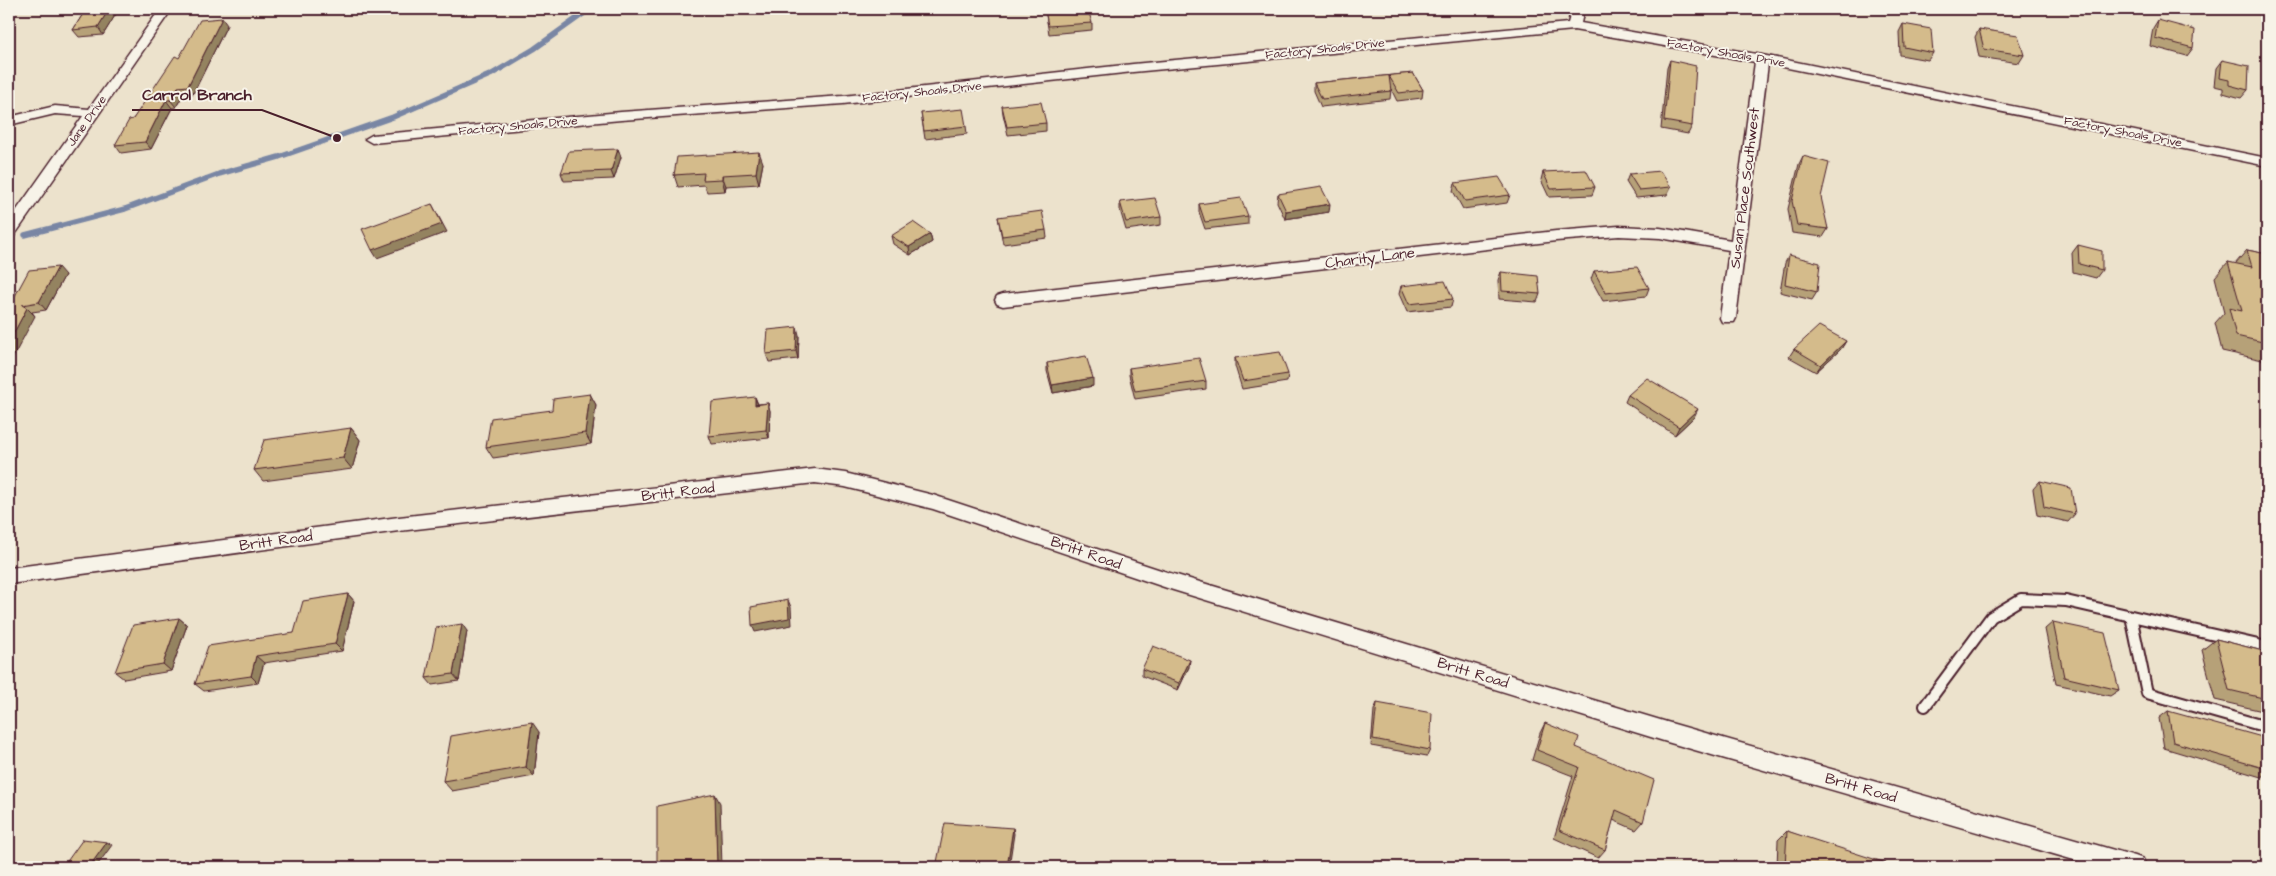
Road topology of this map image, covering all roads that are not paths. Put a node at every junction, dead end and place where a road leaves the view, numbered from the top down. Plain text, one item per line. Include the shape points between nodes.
1 (166, 9) edge
2 (1578, 9) edge
3 (1574, 26) junction
4 (1762, 59) junction
5 (93, 113) junction
6 (9, 121) edge
7 (372, 139) dead end
8 (2267, 162) edge
9 (9, 232) edge
10 (1738, 246) junction
11 (1003, 300) dead end
12 (1728, 318) dead end
13 (9, 576) edge
14 (2131, 616) junction
15 (2267, 647) edge
16 (1925, 706) dead end
17 (2267, 727) edge
18 (2135, 867) edge

1 - 5 street, Jane Drive
2 - 3 street
3 - 4 street, Factory Shoals Drive
3 - 7 street, Factory Shoals Drive via 1153,66 843,100
4 - 8 street, Factory Shoals Drive
4 - 10 street, Susan Place Southwest
5 - 6 street via 55,110
5 - 9 street, Jane Drive
10 - 11 street, Charity Lane via 1660,233 1610,232
10 - 12 street, Susan Place Southwest
13 - 18 street, Britt Road via 398,524 805,477 845,480 933,502 1170,582 1657,729
14 - 15 lane
14 - 16 lane via 2066,601 2021,599 1991,617
14 - 17 lane via 2147,693

